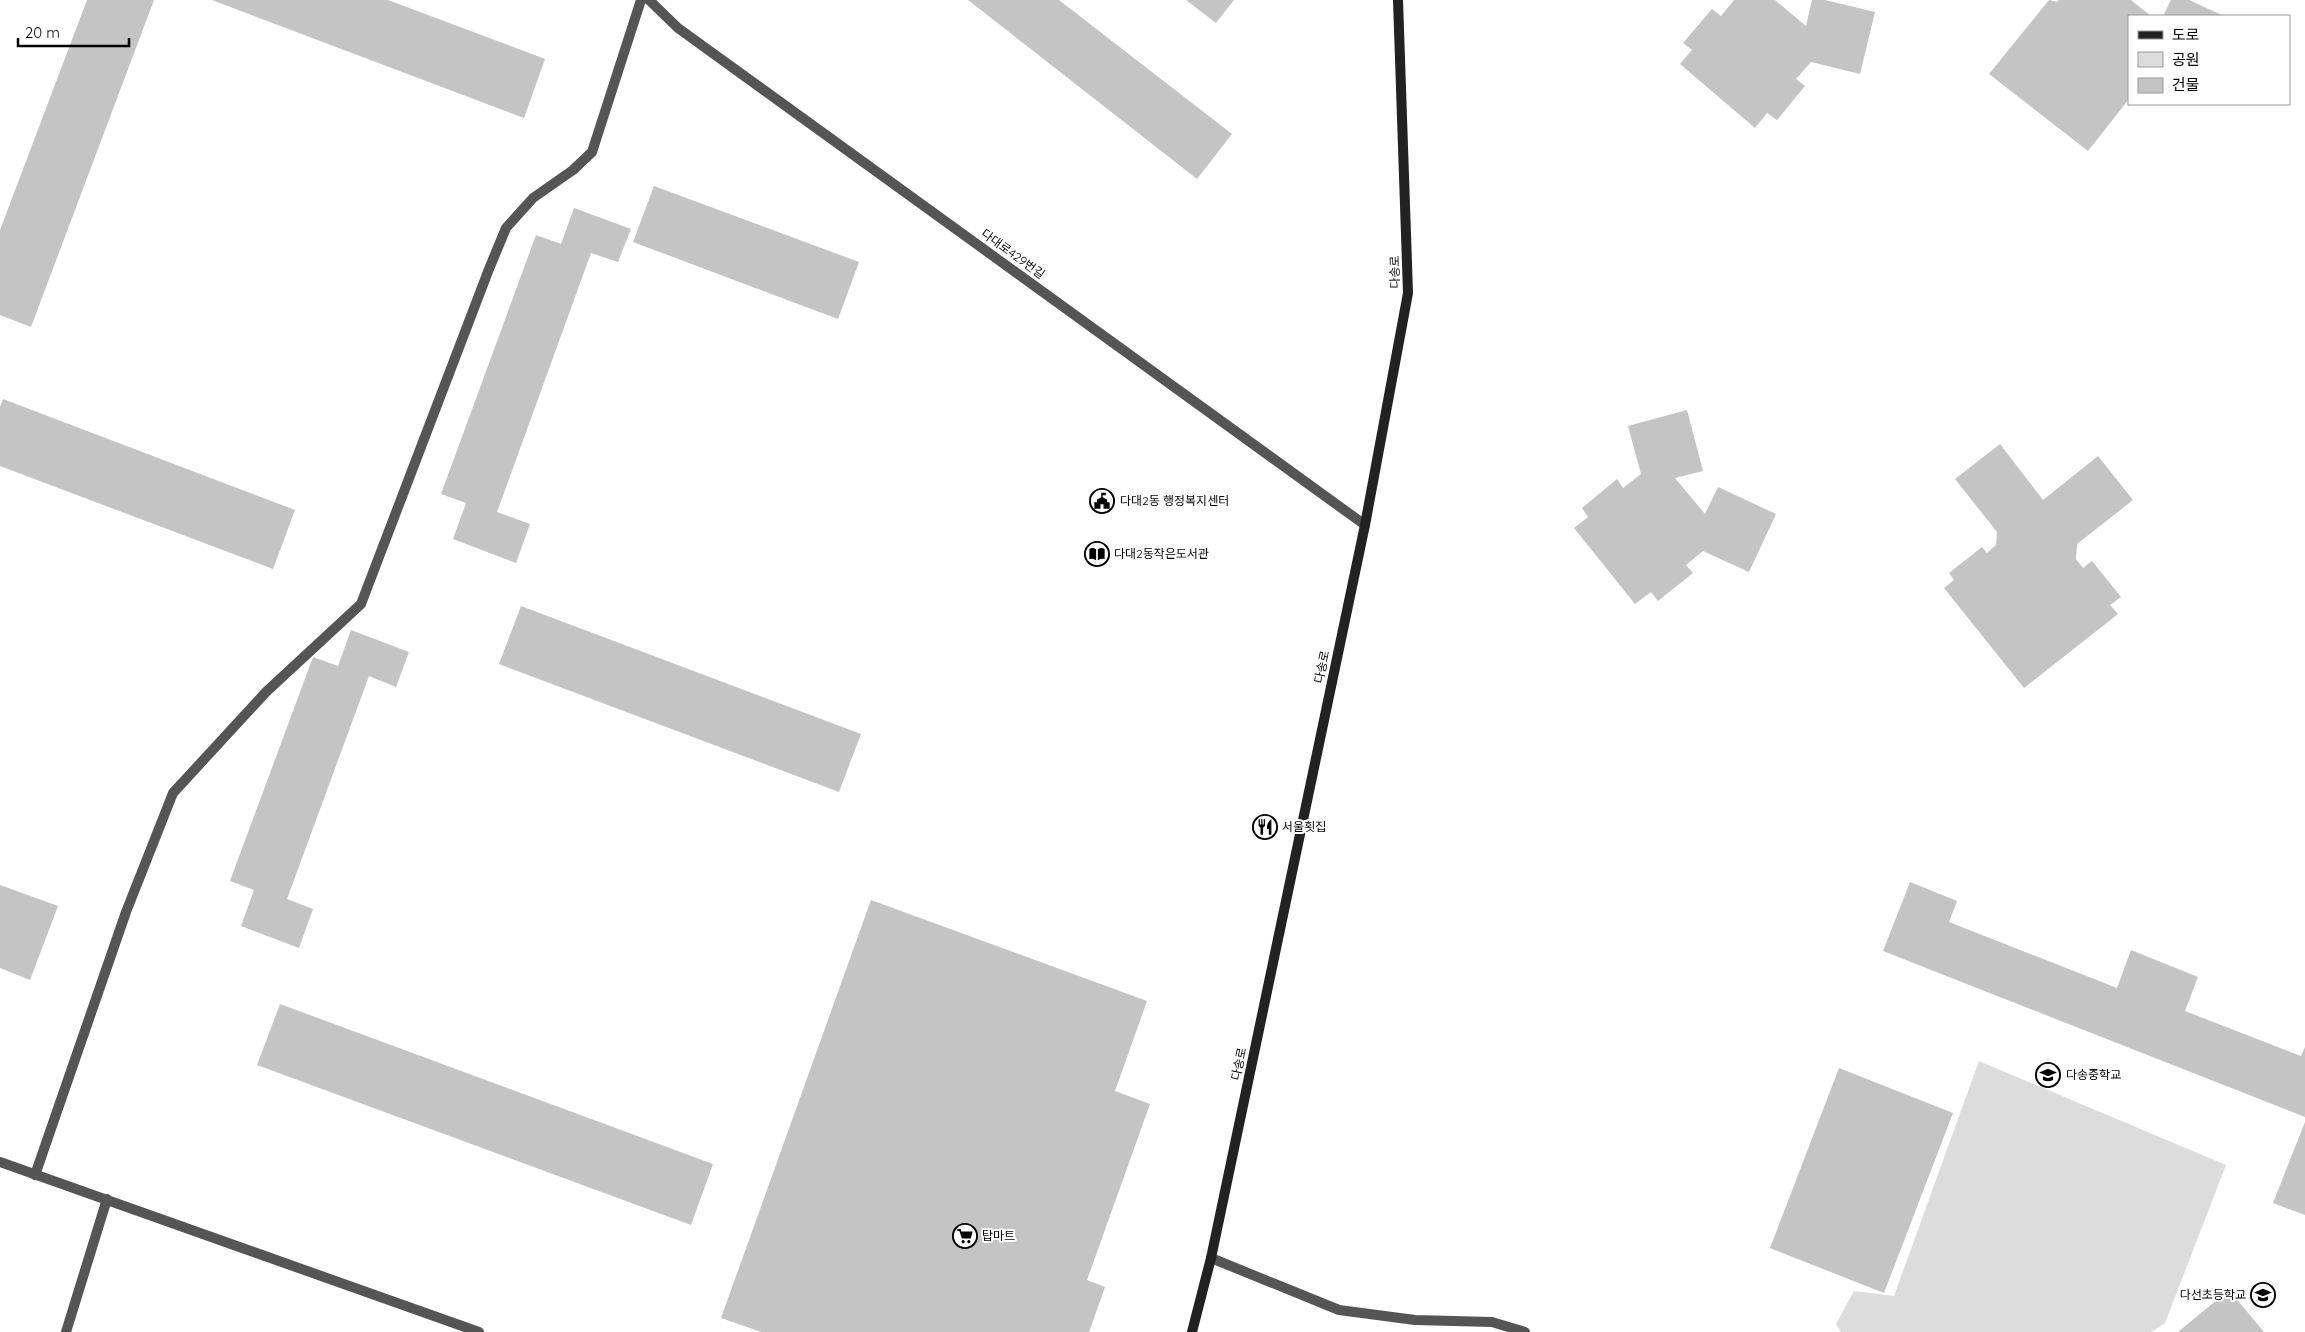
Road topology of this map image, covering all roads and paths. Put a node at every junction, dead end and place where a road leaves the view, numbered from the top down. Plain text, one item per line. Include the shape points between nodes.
1 (641, 0) edge
2 (649, 0) edge
3 (1398, 0) edge
4 (1365, 524) junction
5 (0, 1162) edge
6 (34, 1174) junction
7 (107, 1199) junction
8 (1211, 1258) junction
9 (1194, 1331) edge
10 (66, 1332) edge
11 (480, 1332) edge
12 (1525, 1332) edge

1 - 6 street via 592,152 573,170 533,198 506,228 361,604 266,692 173,793 126,912
2 - 4 street, 다대로429번길 via 678,28
3 - 4 main road, 다송로 via 1408,293
4 - 8 main road, 다송로
5 - 6 street
6 - 7 street
7 - 10 street
7 - 11 street
8 - 9 main road, 다송로
8 - 12 street via 1339,1310 1415,1320 1492,1322

